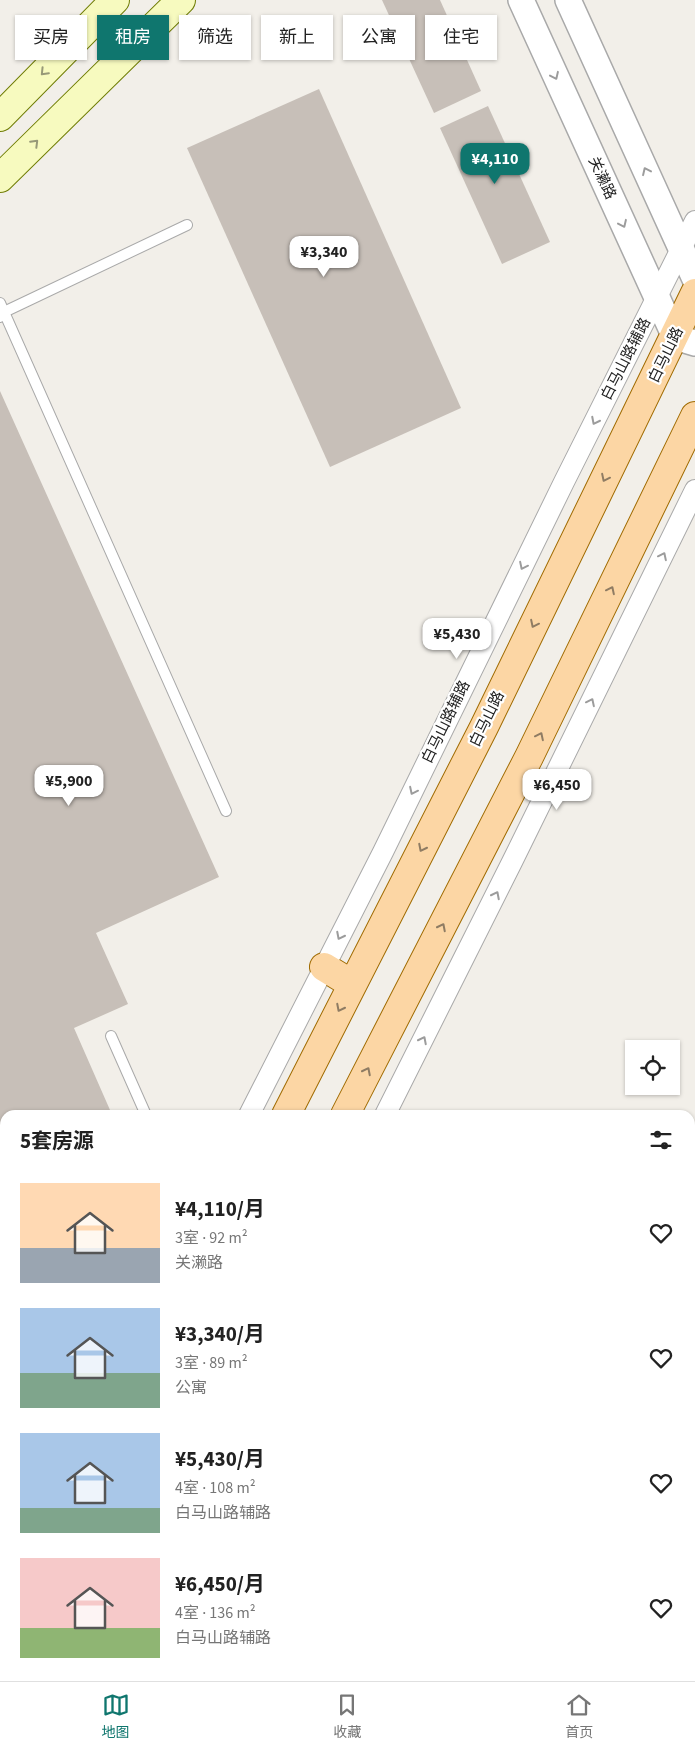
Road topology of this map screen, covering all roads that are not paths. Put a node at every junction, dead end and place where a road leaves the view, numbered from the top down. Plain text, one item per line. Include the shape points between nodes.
1 (115, 0) edge
2 (180, 0) edge
3 (521, 0) edge
4 (568, 0) edge
5 (0, 117) edge
6 (0, 178) edge
7 (695, 221) edge
8 (187, 225) dead end
9 (681, 248) junction
10 (695, 279) edge
11 (695, 293) edge
12 (657, 297) junction
13 (1, 311) edge
14 (685, 340) edge
15 (695, 416) edge
16 (695, 490) edge
17 (226, 811) dead end
18 (324, 967) junction
19 (352, 984) junction
20 (111, 1036) dead end
21 (144, 1110) edge
22 (251, 1110) edge
23 (289, 1110) edge
24 (348, 1110) edge
25 (387, 1110) edge

1 -> 5 main road
6 -> 2 main road
3 -> 12 street, 关濑路
9 -> 4 street
7 - 9 street, 白马山路辅路
8 - 13 lane
9 - 10 street
9 - 12 street, 白马山路辅路
11 - 14 main road, 白马山路
12 - 14 street, 关濑路
12 -> 18 street, 白马山路辅路
13 - 17 lane
14 -> 19 main road, 白马山路
24 -> 15 main road via 530,757
25 -> 16 street
18 - 19 main road
18 - 22 street, 白马山路辅路
19 -> 23 main road, 白马山路
20 - 21 lane

